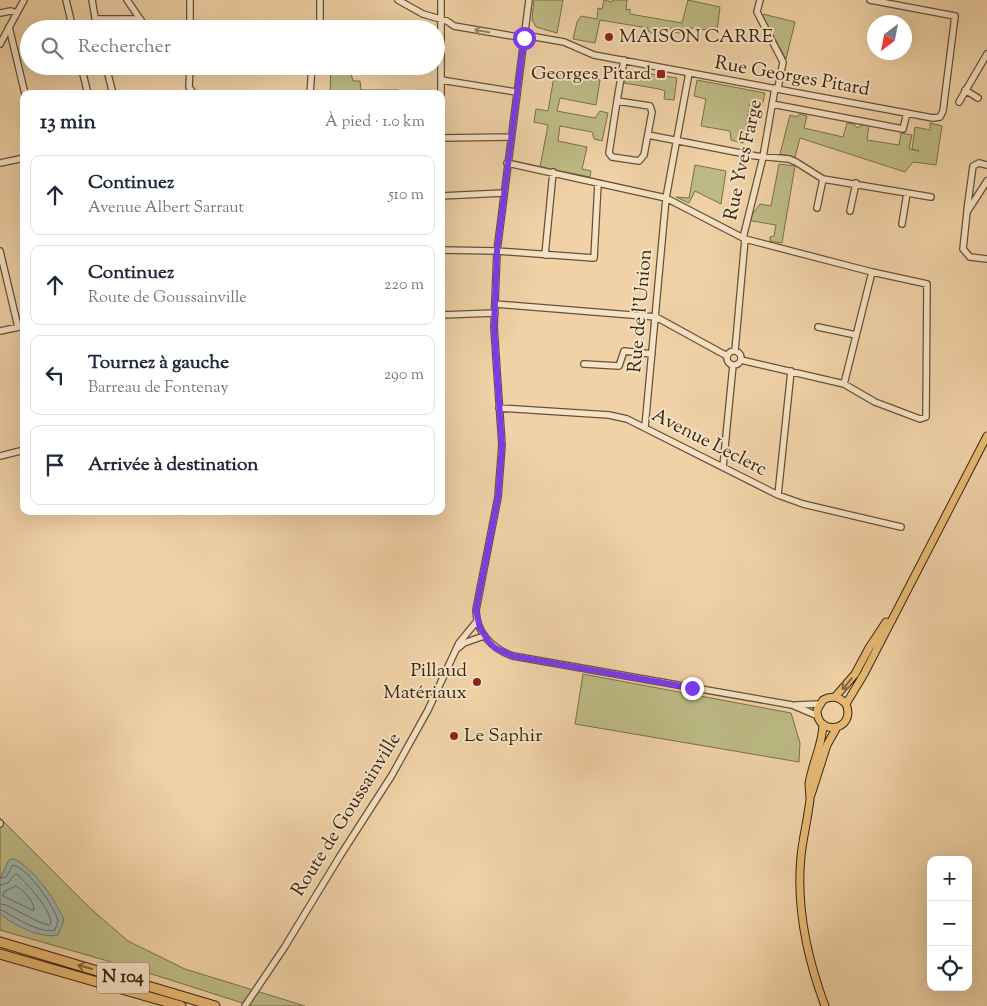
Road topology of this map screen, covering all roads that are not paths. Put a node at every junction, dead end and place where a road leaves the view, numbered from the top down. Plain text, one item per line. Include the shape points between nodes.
1 (24, 0) edge
2 (66, 0) edge
3 (92, 0) edge
4 (127, 0) edge
5 (190, 0) edge
6 (320, 0) edge
7 (398, 0) edge
8 (441, 0) edge
9 (529, 0) edge
10 (760, 0) edge
11 (870, 0) edge
12 (0, 13) edge
13 (16, 13) junction
14 (96, 19) joint
15 (140, 19) joint
16 (441, 19) joint
17 (71, 20) edge
18 (190, 20) edge
19 (320, 20) edge
20 (445, 21) edge
21 (9, 27) junction
22 (524, 36) junction
23 (0, 44) edge
24 (987, 54) edge
25 (624, 60) junction
26 (20, 73) edge
27 (689, 73) junction
28 (20, 75) edge
29 (84, 75) edge
30 (108, 75) edge
31 (190, 75) edge
32 (311, 75) edge
33 (441, 75) edge
34 (441, 80) junction
35 (777, 88) junction
36 (24, 90) edge
37 (87, 90) edge
38 (112, 90) edge
39 (191, 90) edge
40 (310, 90) edge
41 (441, 90) edge
42 (965, 90) junction
43 (516, 92) junction
44 (978, 98) dead end
45 (617, 101) junction
46 (959, 102) dead end
47 (772, 104) junction
48 (907, 113) junction
49 (648, 135) junction
50 (510, 136) junction
51 (445, 138) edge
52 (676, 141) junction
53 (763, 157) junction
54 (20, 159) edge
55 (0, 163) edge
56 (507, 163) junction
57 (987, 165) edge
58 (553, 172) junction
59 (823, 179) junction
60 (987, 181) edge
61 (598, 183) junction
62 (856, 183) junction
63 (503, 193) junction
64 (907, 193) junction
65 (445, 196) edge
66 (931, 197) dead end
67 (666, 198) junction
68 (817, 208) dead end
69 (850, 211) dead end
70 (967, 212) junction
71 (902, 224) dead end
72 (744, 239) junction
73 (445, 250) edge
74 (0, 251) edge
75 (497, 251) junction
76 (545, 255) junction
77 (987, 259) edge
78 (872, 272) junction
79 (495, 304) junction
80 (494, 313) junction
81 (445, 315) edge
82 (656, 317) junction
83 (20, 322) edge
84 (20, 326) edge
85 (818, 327) dead end
86 (0, 331) edge
87 (856, 335) junction
88 (735, 351) junction
89 (652, 354) junction
90 (727, 356) junction
91 (741, 360) junction
92 (584, 364) dead end
93 (733, 365) junction
94 (791, 372) junction
95 (844, 384) junction
96 (500, 408) junction
97 (645, 427) junction
98 (987, 436) edge
99 (20, 451) edge
100 (0, 456) edge
101 (723, 468) junction
102 (778, 495) junction
103 (901, 526) dead end
104 (910, 583) junction
105 (477, 621) junction
106 (484, 636) junction
107 (456, 651) junction
108 (835, 697) junction
109 (819, 704) junction
110 (846, 704) junction
111 (792, 706) junction
112 (818, 716) junction
113 (823, 724) junction
114 (837, 727) junction
115 (810, 797) junction
116 (0, 942) edge
117 (0, 954) edge
118 (181, 1006) edge
119 (215, 1006) edge
120 (245, 1006) edge
121 (825, 1006) edge

1 - 13 street
2 - 17 street
3 - 14 street
4 - 15 street
5 - 18 street
6 - 19 street
7 - 16 street, Rue Georges Pitard
8 - 16 street
9 - 22 street
10 - 35 street, Rue Yves Farge via 758,12 783,62
11 - 48 street, Rue Georges Pitard via 955,16 940,117
12 - 13 street
13 - 21 street
14 - 15 street
22 -> 20 street, Rue Georges Pitard via 454,26
21 - 23 street
21 - 26 street
22 - 25 street, Rue Georges Pitard via 564,42 589,54
22 - 43 street
24 - 42 street
25 - 27 street, Rue Georges Pitard
25 - 45 street
27 - 35 street, Rue Georges Pitard
27 - 52 street, Rue de l'Union
28 - 36 street
29 - 37 street
30 - 38 street
31 - 39 street
32 - 40 street
33 - 34 street
34 - 41 street
34 - 43 street
35 - 47 street, Rue Yves Farge
35 - 48 street, Rue Georges Pitard
42 - 44 street
42 - 46 street
43 - 50 street
45 - 49 street via 650,106
45 - 49 street via 609,153 612,157 639,161 644,155
47 - 48 street via 903,129
47 - 53 street, Rue Yves Farge
49 - 52 street
50 - 51 street
50 - 56 street
52 - 53 street
52 - 67 street, Rue de l'Union
53 - 59 street via 789,159
53 - 72 street, Rue Yves Farge
54 - 55 street
56 - 58 street
56 - 63 street
57 - 70 street via 979,163 973,166
58 - 61 street
58 - 76 street
59 - 62 street
59 - 68 street
60 - 70 street
61 - 67 street
61 - 76 street via 594,258
62 - 64 street
62 - 69 street
63 - 65 street
63 - 75 street
64 - 66 street
64 - 71 street
67 - 72 street
67 - 82 street, Rue de l'Union
70 - 77 street via 963,249 970,258
72 - 78 street
72 - 88 street, Rue Yves Farge
73 - 75 street
74 - 83 street
75 - 76 street
75 - 79 street
78 - 87 street
78 - 95 street via 927,284 926,417 920,419 876,402
79 - 80 street
79 - 82 street
80 - 81 street
80 - 96 street
82 - 89 street, Rue de l'Union
82 - 90 street
84 - 86 street
85 - 87 street
87 - 95 street
88 - 90 street
88 - 91 street
89 - 92 street via 624,351 619,366
89 - 97 street, Rue de l'Union
90 - 93 street via 727,361
91 - 93 street
91 - 94 street
93 - 101 street
94 - 95 street
94 - 102 street
96 - 97 street, Avenue Leclerc via 609,415
96 - 105 street via 502,446 498,497 477,602
97 - 101 street, Avenue Leclerc
98 - 104 main road
99 - 100 street
101 - 102 street, Avenue Leclerc
102 - 103 street, Avenue Leclerc via 803,504
104 -> 108 main road via 855,674
104 - 110 main road
105 - 106 street
105 - 107 street, Route de Goussainville via 461,638
106 - 107 street
106 - 111 street via 505,654 523,659
107 - 120 street, Route de Goussainville via 392,775
108 - 109 main road via 826,698
108 - 110 main road
109 - 111 street
109 - 112 main road
110 - 114 main road via 846,720
111 - 112 street
112 - 113 main road
113 - 114 main road via 829,728
113 - 115 main road via 822,738 813,762
114 - 115 main road via 827,745
115 - 121 main road via 801,856 801,902 810,960
119 -> 116 highway, N 104
117 - 118 highway, N 104

